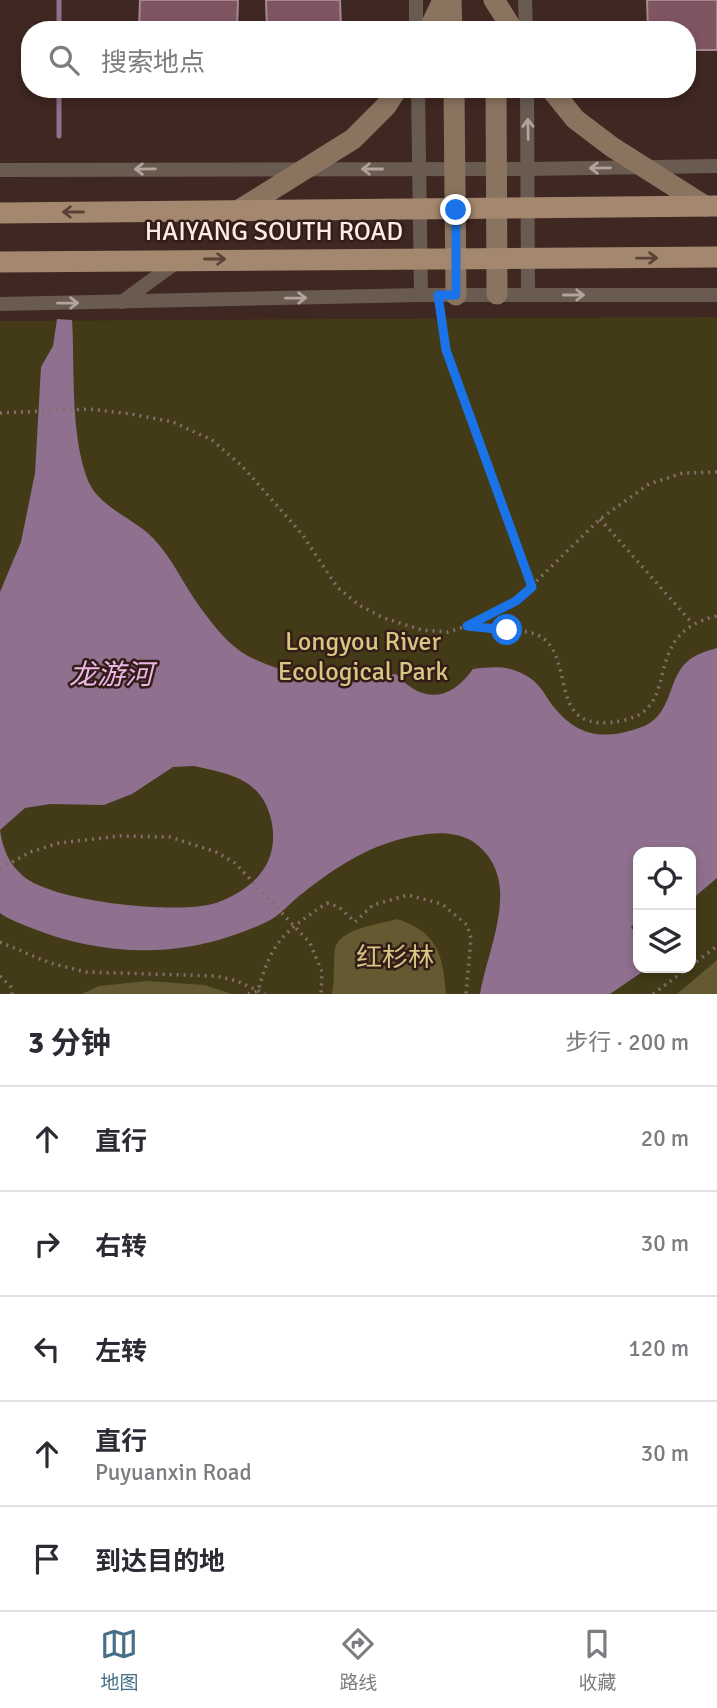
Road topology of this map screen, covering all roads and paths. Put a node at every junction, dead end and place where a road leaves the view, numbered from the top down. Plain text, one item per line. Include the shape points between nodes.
1 (416, 0) edge
2 (443, 0) edge
3 (451, 0) edge
4 (494, 0) edge
5 (526, 0) edge
6 (416, 21) edge
7 (433, 21) edge
8 (452, 21) edge
9 (495, 21) edge
10 (507, 21) edge
11 (526, 21) edge
12 (391, 98) edge
13 (418, 98) edge
14 (454, 98) edge
15 (496, 98) edge
16 (527, 98) edge
17 (558, 98) edge
18 (717, 166) edge
19 (646, 167) junction
20 (498, 168) junction
21 (303, 169) junction
22 (456, 169) junction
23 (528, 169) junction
24 (0, 170) edge
25 (421, 170) junction
26 (711, 206) edge
27 (421, 209) junction
28 (497, 209) junction
29 (529, 209) junction
30 (456, 210) junction
31 (236, 212) junction
32 (0, 213) edge
33 (717, 257) edge
34 (421, 258) junction
35 (457, 258) junction
36 (497, 258) junction
37 (181, 259) junction
38 (528, 260) junction
39 (0, 262) edge
40 (497, 294) junction
41 (421, 295) junction
42 (447, 295) junction
43 (527, 295) junction
44 (717, 295) edge
45 (122, 302) junction
46 (0, 304) edge
47 (0, 413) edge
48 (717, 472) edge
49 (600, 519) junction
50 (532, 587) junction
51 (717, 616) edge
52 (694, 624) junction
53 (467, 626) junction
54 (0, 869) edge
55 (293, 926) junction
56 (0, 942) edge
57 (717, 946) edge
58 (696, 962) edge
59 (681, 973) edge
60 (0, 976) edge
61 (258, 990) junction
62 (12, 994) edge
63 (248, 994) edge
64 (265, 994) edge
65 (321, 994) edge
66 (466, 994) edge
67 (653, 994) edge

1 - 6 street
2 - 7 street
3 - 8 street
4 - 9 street
4 - 10 street
5 - 11 street
12 - 21 street via 353,139
13 - 25 street
14 - 22 street
15 - 20 street
23 -> 16 street
17 - 19 street via 575,119
18 - 19 street
19 -> 23 street
19 - 26 street
20 - 22 street
20 - 23 street
20 - 28 street
21 -> 24 street
25 -> 21 street
21 - 31 street
22 - 25 street
22 - 30 street
23 - 29 street
25 - 27 street
26 - 29 main road, HAIYANG SOUTH ROAD
27 - 30 main road, HAIYANG SOUTH ROAD
27 - 31 main road, HAIYANG SOUTH ROAD
27 - 34 street
28 - 29 main road, HAIYANG SOUTH ROAD
28 - 30 main road, HAIYANG SOUTH ROAD
28 - 36 street
29 - 38 street
30 - 35 street
31 -> 32 main road, HAIYANG SOUTH ROAD
38 -> 33 main road, HAIYANG SOUTH ROAD
34 - 35 main road, HAIYANG SOUTH ROAD
37 -> 34 main road, HAIYANG SOUTH ROAD
34 - 41 street
35 - 36 main road, HAIYANG SOUTH ROAD
35 - 42 street
36 - 38 main road, HAIYANG SOUTH ROAD
36 - 40 street
37 - 39 main road, HAIYANG SOUTH ROAD
37 - 45 street
38 - 43 street
40 - 42 street
40 - 43 street
41 - 42 street
45 -> 41 street
42 - 50 path via 446,350
43 -> 44 street
46 -> 45 street
47 - 53 path via 89,409 173,422 212,440 242,466 302,534 337,587 359,605 422,630 448,632
48 - 49 path via 683,473 649,484
49 - 50 path
49 - 52 path
50 - 53 path via 516,601
51 - 52 path
52 - 53 path via 677,636 666,655 656,698 638,717 609,723 587,721 574,710 556,657 543,638 523,630
54 - 55 path via 59,843 147,835 170,838 235,863
55 - 61 path via 280,938
55 - 65 path via 310,943 322,972
55 - 66 path via 327,903 355,922 373,905 408,895 442,904 467,925 471,938
56 - 61 path via 86,972 216,976
57 - 58 path
59 - 67 path
60 - 62 path
61 - 63 path
61 - 64 path

